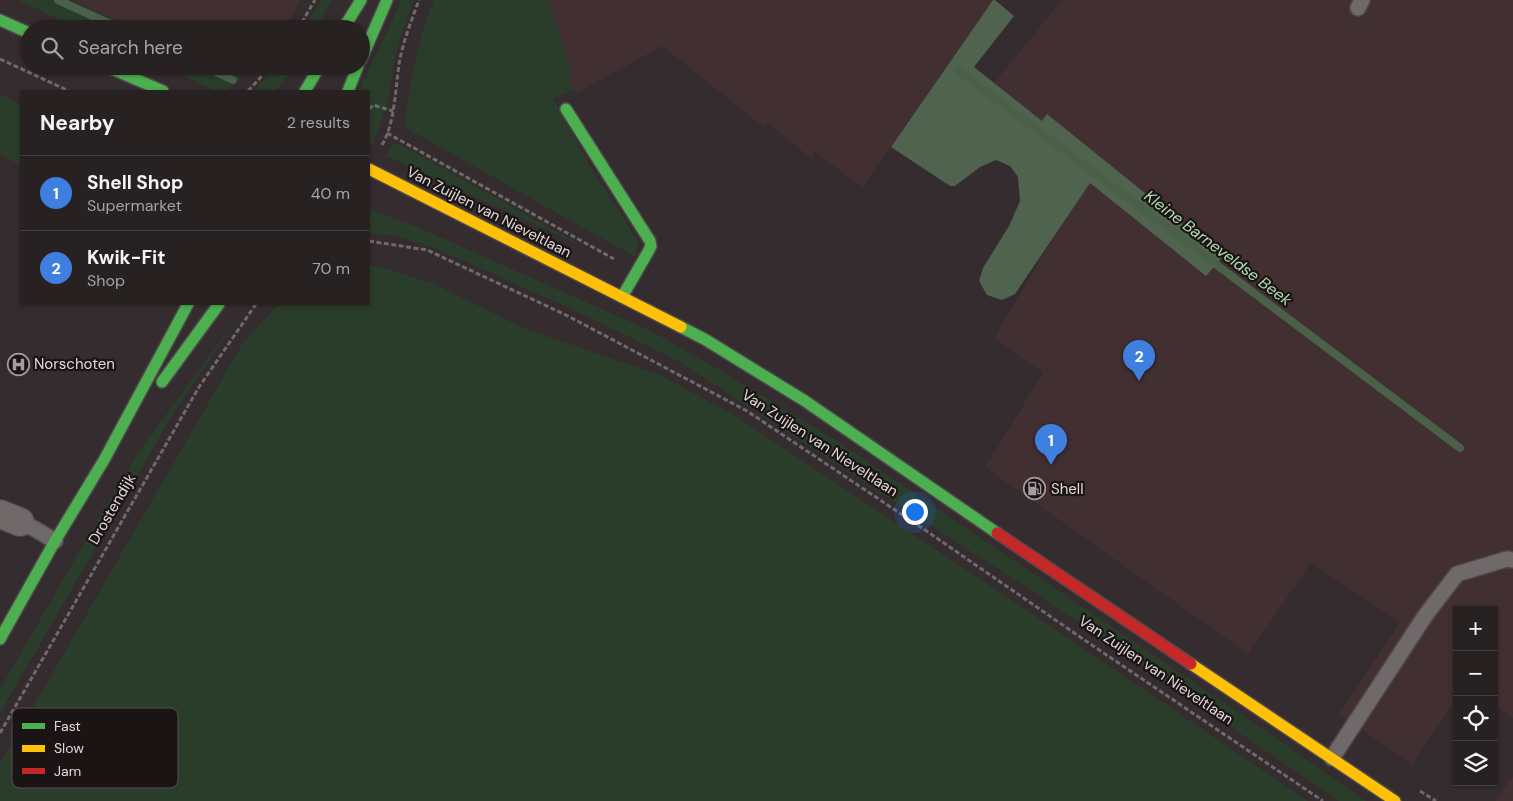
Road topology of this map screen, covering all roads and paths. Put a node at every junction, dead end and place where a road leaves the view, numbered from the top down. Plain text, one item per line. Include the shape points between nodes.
1 (316, 0) edge
2 (361, 0) edge
3 (387, 0) edge
4 (419, 0) edge
5 (0, 20) edge
6 (304, 20) edge
7 (349, 20) edge
8 (20, 29) edge
9 (370, 39) edge
10 (0, 59) edge
11 (20, 68) edge
12 (34, 75) edge
13 (126, 75) edge
14 (263, 75) edge
15 (315, 75) edge
16 (354, 75) edge
17 (67, 90) edge
18 (161, 90) edge
19 (249, 90) edge
20 (306, 90) edge
21 (348, 90) edge
22 (370, 109) edge
23 (566, 109) dead end
24 (393, 111) junction
25 (387, 133) dead end
26 (370, 169) edge
27 (370, 241) edge
28 (622, 297) junction
29 (187, 305) edge
30 (218, 305) edge
31 (255, 305) edge
32 (104, 460) junction
33 (10, 518) edge
34 (55, 541) junction
35 (1513, 560) edge
36 (0, 639) edge
37 (14, 708) edge
38 (12, 712) edge
39 (0, 733) edge
40 (1332, 758) junction
41 (1323, 801) edge
42 (1396, 801) edge

1 - 6 path
2 - 7 main road
3 - 9 main road
4 - 24 path via 400,58
5 - 8 main road
10 - 11 path
12 - 17 path
13 - 18 main road
14 - 19 path
15 - 20 main road
16 - 21 main road
22 - 24 path via 373,105
23 - 28 main road via 650,242 648,252
24 - 25 path
26 - 28 main road, Van Zuijlen van Nieveltlaan
27 - 41 path, Van Zuijlen van Nieveltlaan via 427,250 566,315 747,411
28 - 40 main road, Van Zuijlen van Nieveltlaan via 706,340 805,402
29 - 32 main road, Drostendijk
30 - 32 main road, Drostendijk
31 - 37 path, Drostendijk via 199,386
32 - 34 main road, Drostendijk
33 - 34 lane
34 - 36 main road, Drostendijk
35 - 40 lane via 1457,574 1425,616
38 - 39 path, Drostendijk
40 - 42 main road, Van Zuijlen van Nieveltlaan

